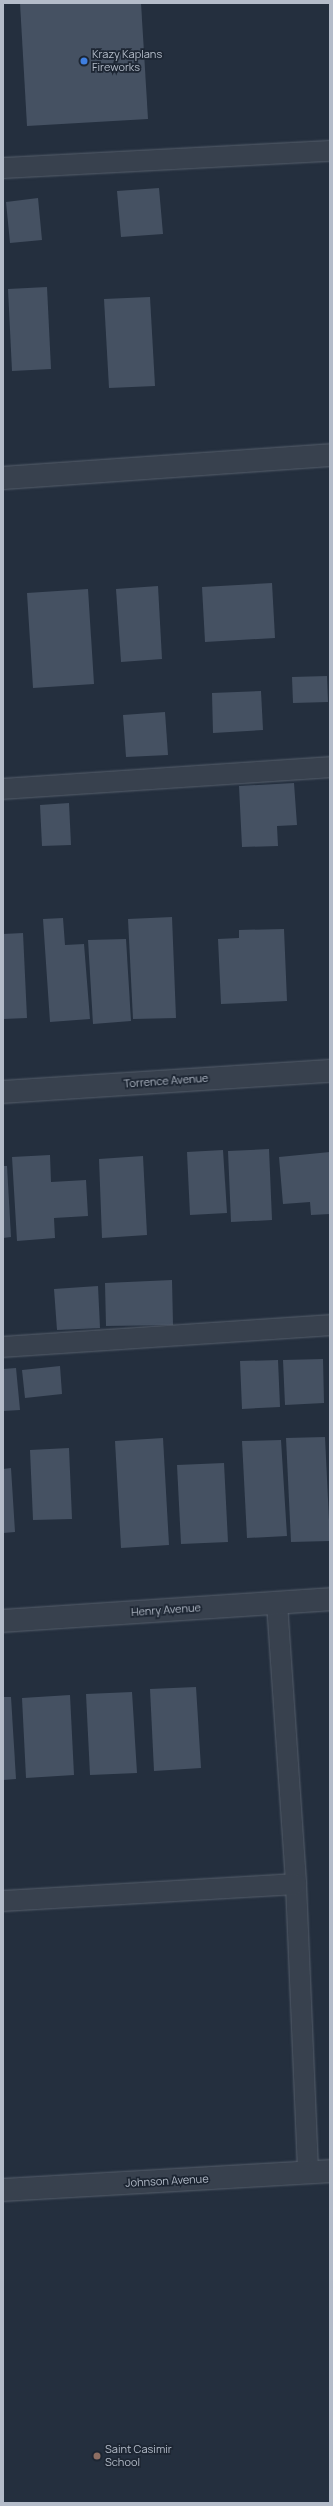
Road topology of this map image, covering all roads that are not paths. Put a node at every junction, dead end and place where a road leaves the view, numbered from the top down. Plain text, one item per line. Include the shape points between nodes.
1 (330, 152) edge
2 (3, 168) edge
3 (330, 455) edge
4 (3, 478) edge
5 (330, 768) edge
6 (3, 789) edge
7 (330, 1071) edge
8 (3, 1092) edge
9 (330, 1325) edge
10 (3, 1347) edge
11 (330, 1599) edge
12 (277, 1603) junction
13 (3, 1621) edge
14 (296, 1884) junction
15 (3, 1901) edge
16 (330, 2171) edge
17 (308, 2172) junction
18 (3, 2190) edge

1 - 2 lane
3 - 4 street
5 - 6 lane
7 - 8 street, Torrence Avenue
9 - 10 lane
11 - 12 street, Henry Avenue
12 - 13 street, Henry Avenue
12 - 14 lane
14 - 15 lane
14 - 17 lane
16 - 17 street, Johnson Avenue
17 - 18 street, Johnson Avenue

